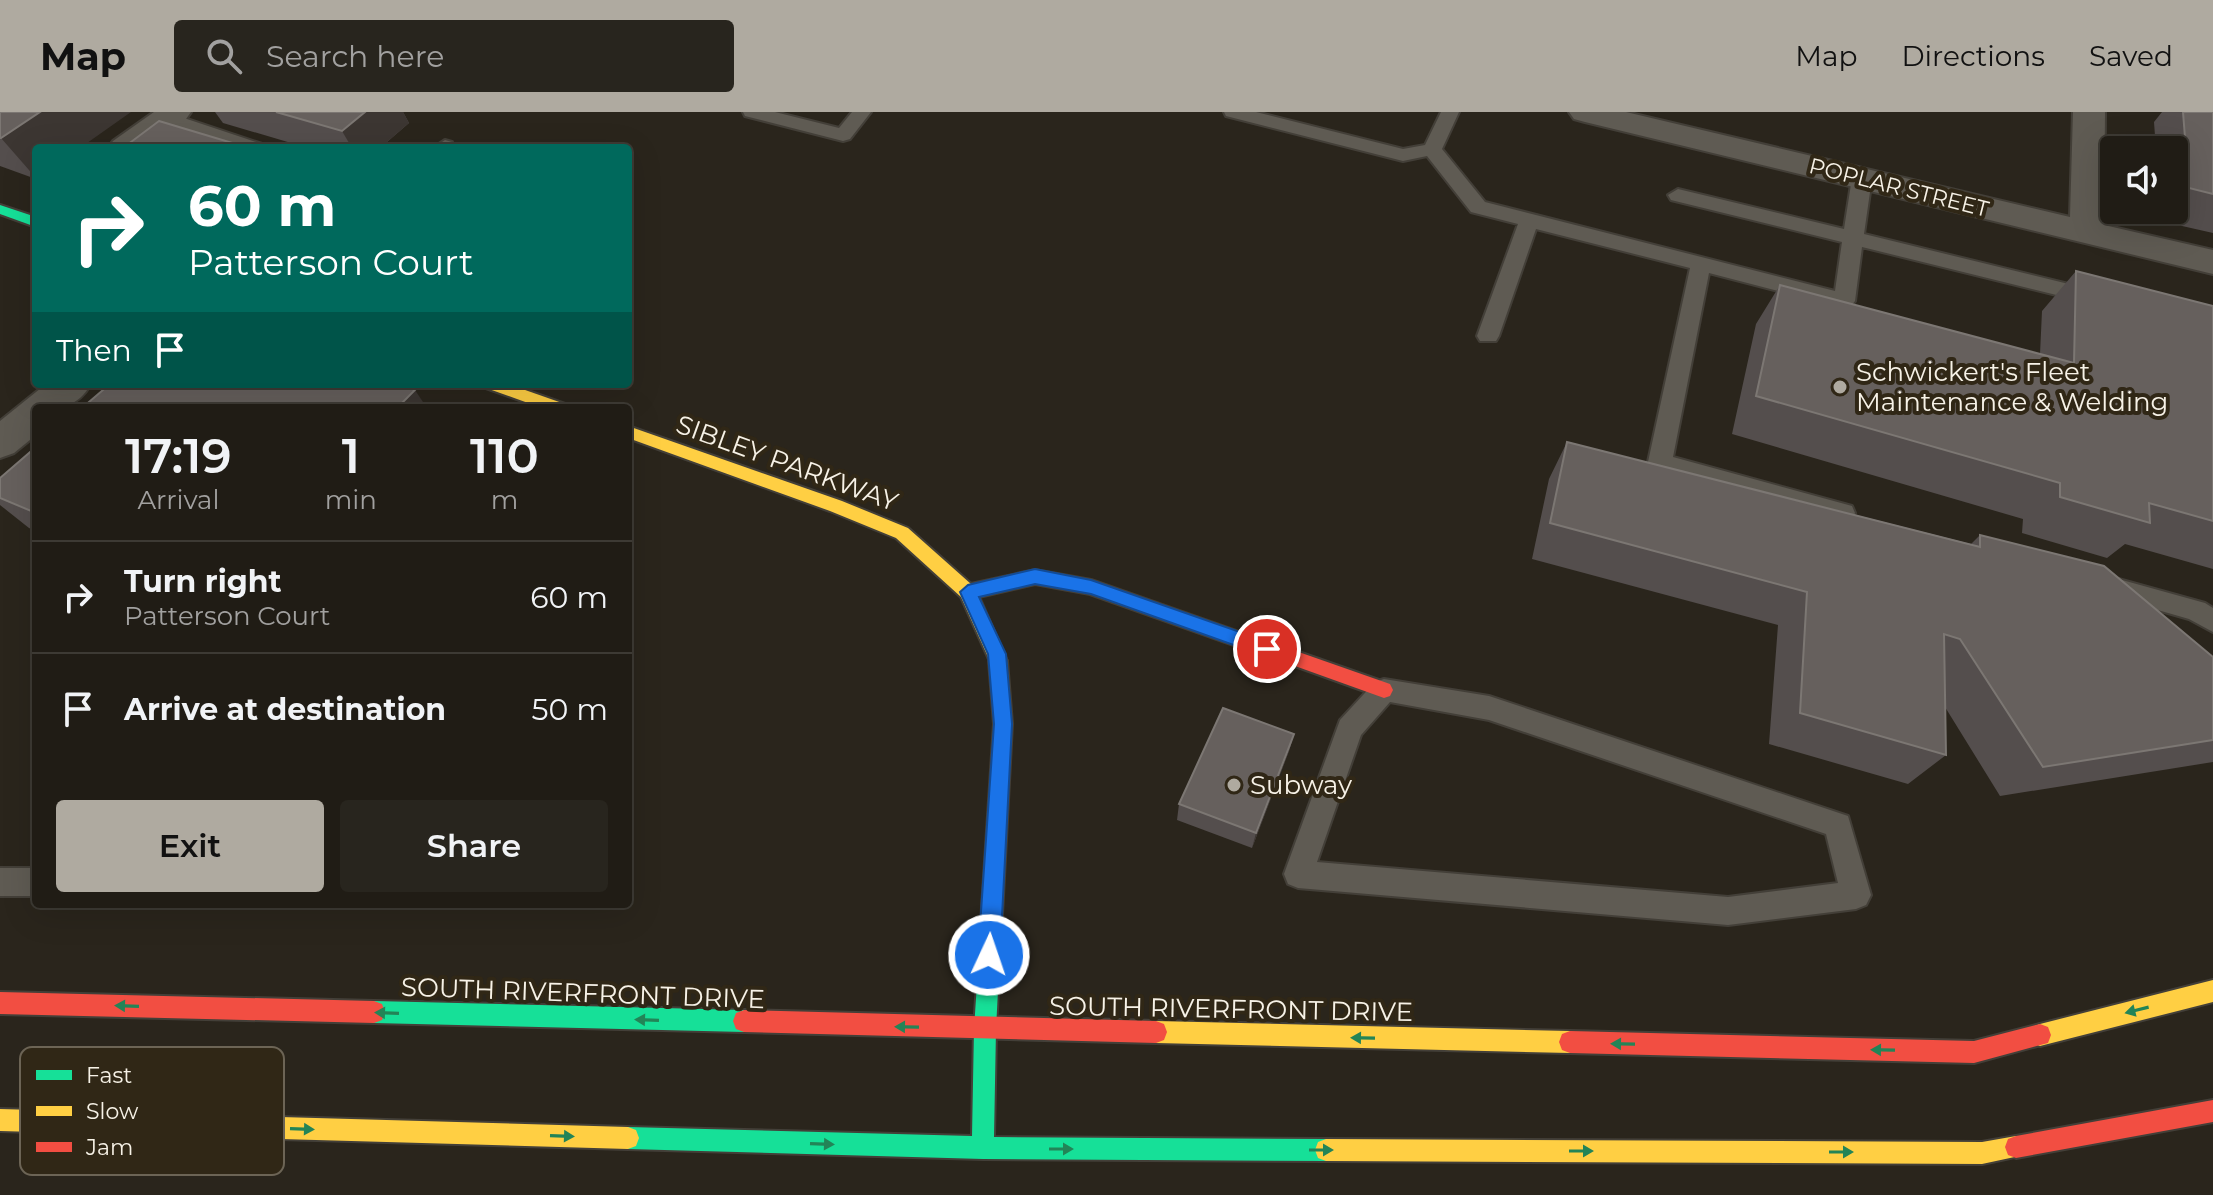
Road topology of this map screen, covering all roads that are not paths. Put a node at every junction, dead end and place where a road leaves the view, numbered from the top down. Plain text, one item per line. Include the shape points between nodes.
1 (752, 112) edge
2 (862, 112) edge
3 (1233, 112) edge
4 (1450, 112) edge
5 (1585, 112) edge
6 (2089, 112) edge
7 (170, 115) edge
8 (130, 144) edge
9 (245, 144) edge
10 (1432, 149) junction
11 (1862, 178) junction
12 (1678, 195) dead end
13 (1529, 220) junction
14 (2087, 233) junction
15 (1852, 238) junction
16 (2213, 262) edge
17 (1701, 264) junction
18 (2108, 301) edge
19 (1488, 336) dead end
20 (67, 388) edge
21 (502, 388) edge
22 (47, 404) edge
23 (548, 404) edge
24 (32, 416) edge
25 (632, 433) edge
26 (0, 443) edge
27 (1859, 517) edge
28 (2089, 581) edge
29 (968, 592) junction
30 (2213, 621) edge
31 (1384, 690) junction
32 (0, 882) edge
33 (32, 882) edge
34 (2213, 991) edge
35 (0, 1003) edge
36 (985, 1029) junction
37 (2213, 1111) edge
38 (0, 1120) edge
39 (20, 1121) edge
40 (284, 1128) edge
41 (983, 1148) junction

1 - 2 lane via 843,135
3 - 10 lane via 1403,155
4 - 10 lane
5 - 11 street, POPLAR STREET
6 - 14 street
7 - 8 street
7 - 9 lane
10 - 13 lane via 1478,207
11 - 14 street, POPLAR STREET
11 - 15 lane
12 - 15 lane
13 - 17 lane
13 - 19 lane
14 - 16 street, POPLAR STREET
15 - 17 lane via 1844,301
15 - 18 lane
17 - 27 lane via 1660,462
20 - 22 street
21 - 23 main road
24 - 26 street
25 - 29 main road, SIBLEY PARKWAY via 902,533
28 - 30 lane via 2196,610
29 - 31 main road via 1035,577 1091,587
29 - 36 main road, SIBLEY PARKWAY via 997,654 1003,724
31 - 31 lane via 1489,708 1838,825 1856,895 1728,911 1298,874 1350,728
32 - 33 lane
34 -> 36 main road, SOUTH RIVERFRONT DRIVE via 1974,1052
36 -> 35 main road, SOUTH RIVERFRONT DRIVE
36 - 41 main road, SIBLEY PARKWAY
41 -> 37 main road via 1982,1153
38 -> 39 main road
40 -> 41 main road

